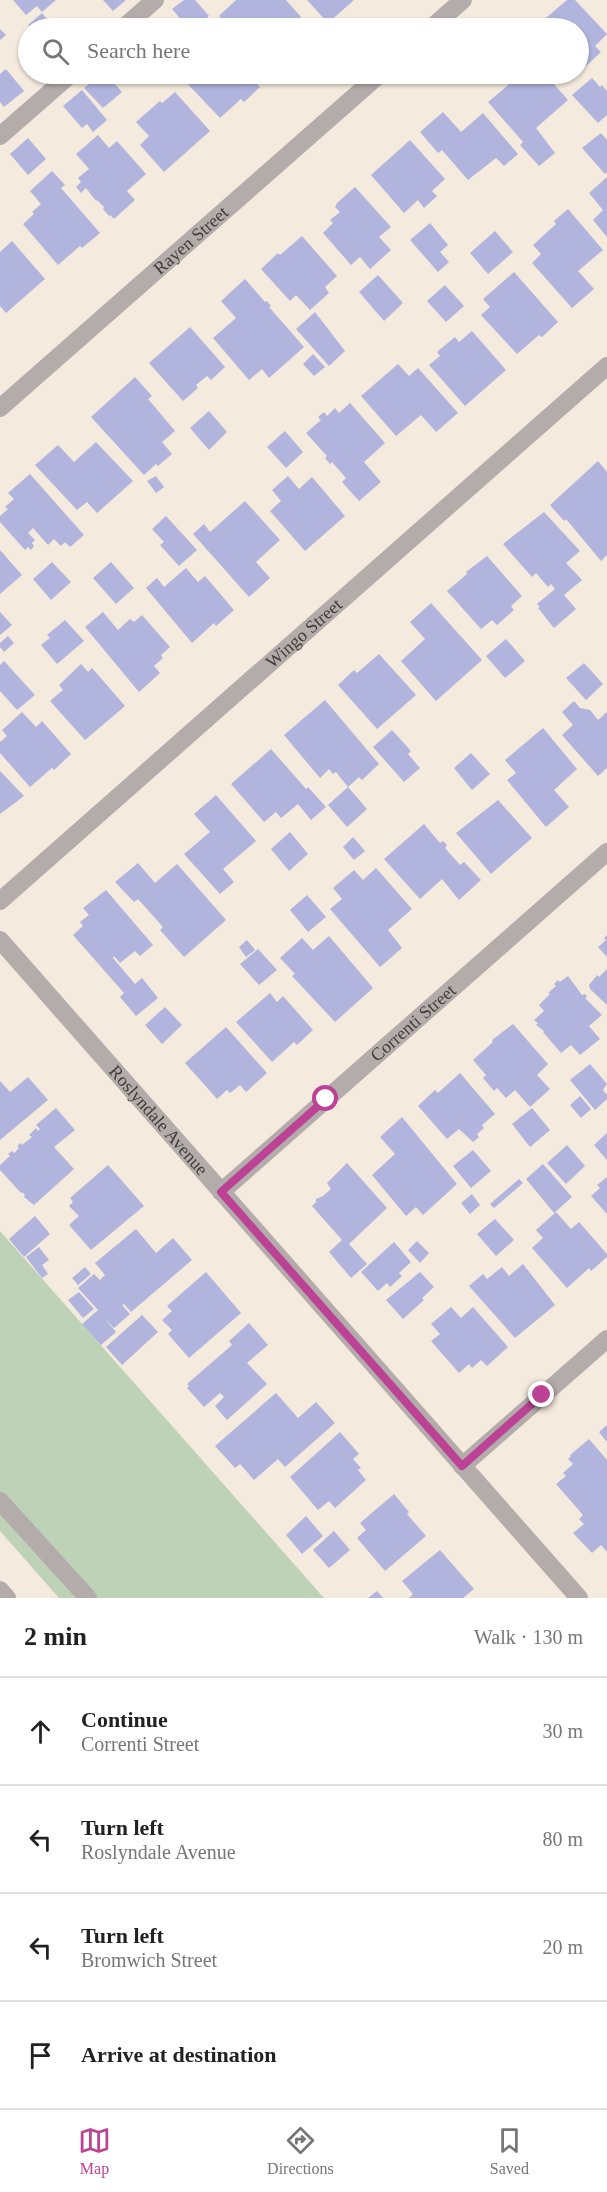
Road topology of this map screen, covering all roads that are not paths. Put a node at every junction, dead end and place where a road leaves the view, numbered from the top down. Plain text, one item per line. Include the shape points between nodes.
1 (155, 0) edge
2 (464, 0) edge
3 (134, 18) edge
4 (443, 18) edge
5 (60, 84) edge
6 (369, 84) edge
7 (0, 136) edge
8 (607, 366) edge
9 (0, 408) edge
10 (607, 852) edge
11 (0, 901) edge
12 (0, 940) edge
13 (221, 1192) junction
14 (607, 1339) edge
15 (462, 1466) junction
16 (0, 1501) edge
17 (0, 1590) edge
18 (7, 1598) edge
19 (88, 1598) edge
20 (579, 1598) edge

1 - 3 street
2 - 4 street
5 - 7 street
6 - 9 street, Rayen Street
8 - 11 street, Wingo Street
10 - 13 street, Correnti Street
12 - 13 street, Roslyndale Avenue
13 - 15 street, Roslyndale Avenue
14 - 15 street
15 - 20 street, Roslyndale Avenue
16 - 19 street
17 - 18 street

